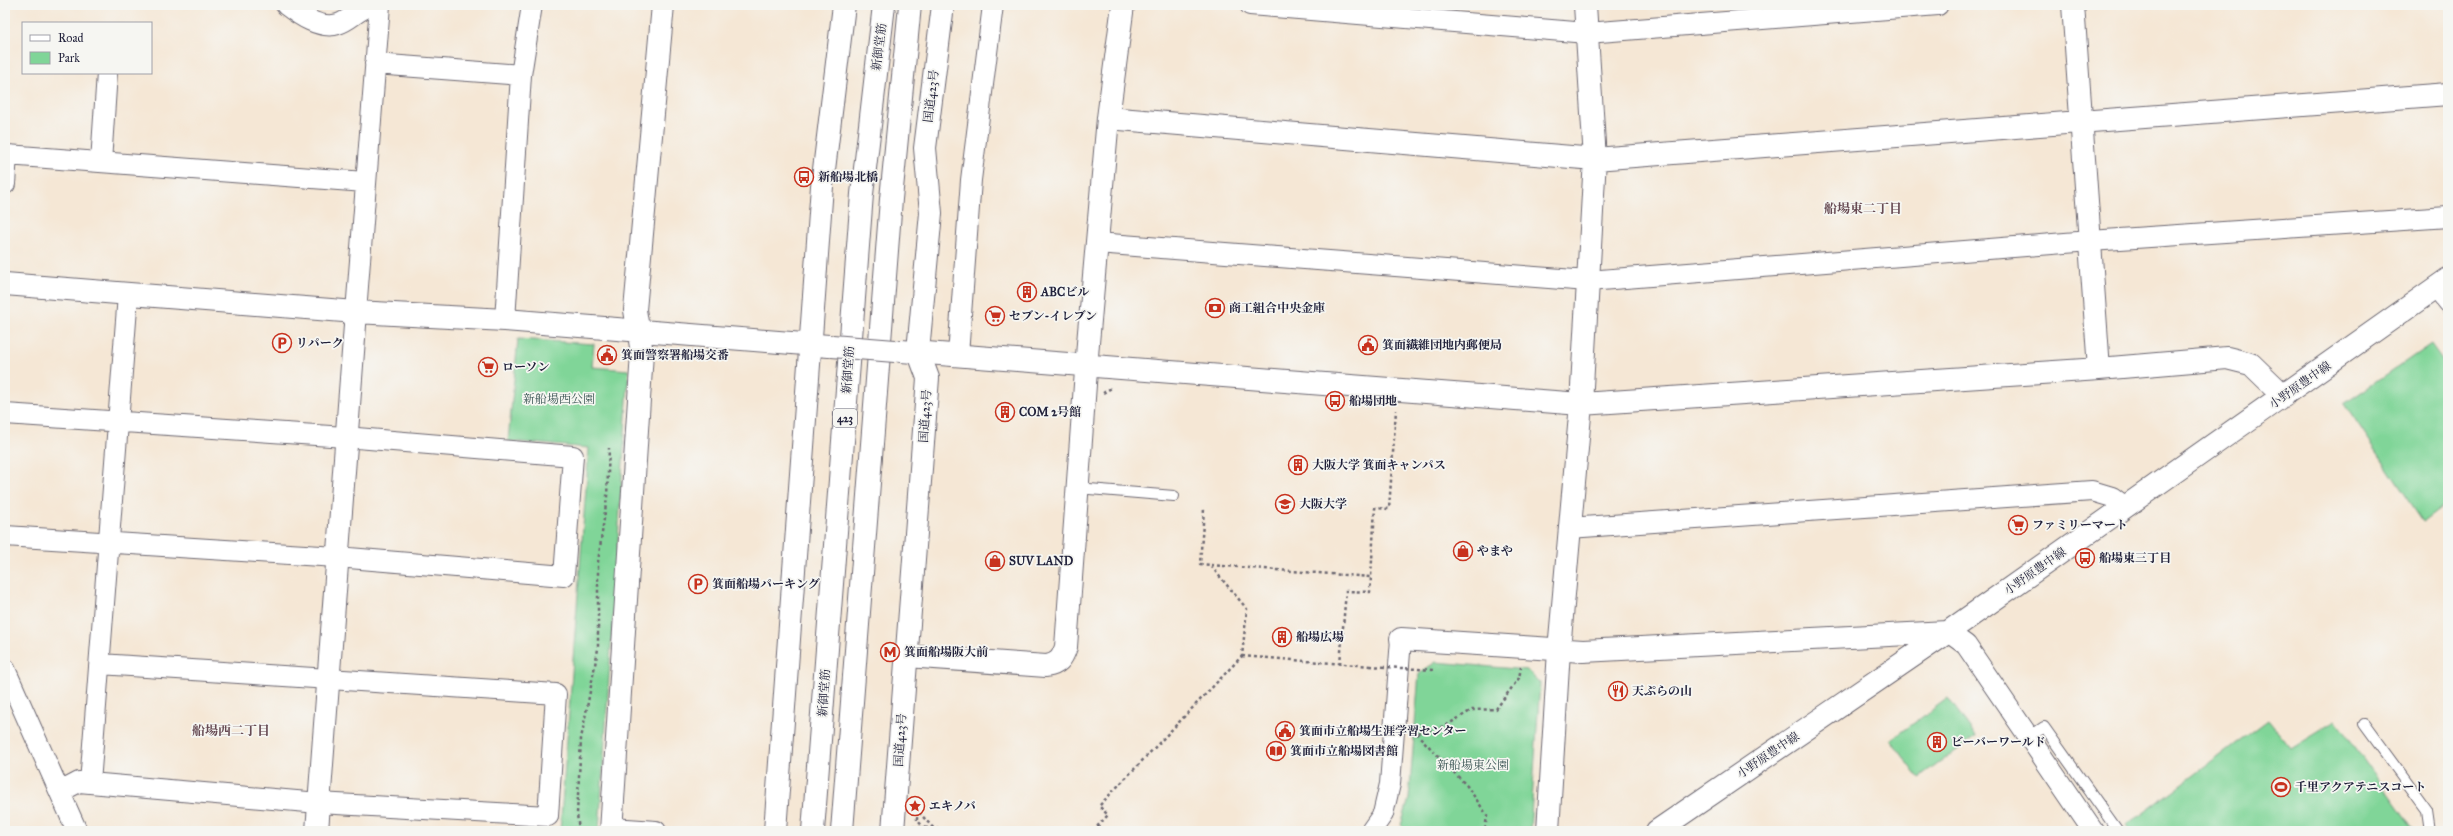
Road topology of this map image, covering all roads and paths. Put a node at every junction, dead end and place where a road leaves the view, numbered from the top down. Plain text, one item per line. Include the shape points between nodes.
1 (286, 5) edge
2 (373, 5) edge
3 (380, 5) edge
4 (532, 5) edge
5 (663, 5) edge
6 (844, 5) edge
7 (884, 5) edge
8 (910, 5) edge
9 (943, 5) edge
10 (994, 5) edge
11 (1123, 5) edge
12 (1250, 5) edge
13 (1585, 5) edge
14 (1938, 5) edge
15 (2073, 5) edge
16 (1587, 33) junction
17 (375, 64) junction
18 (107, 74) edge
19 (521, 75) junction
20 (2448, 94) edge
21 (1108, 118) junction
22 (2082, 122) junction
23 (1595, 160) junction
24 (101, 162) junction
25 (365, 182) junction
26 (5, 184) edge
27 (2448, 217) edge
28 (2090, 241) junction
29 (1097, 243) junction
30 (1588, 281) junction
31 (5, 284) edge
32 (2444, 290) edge
33 (128, 295) junction
34 (356, 312) junction
35 (505, 320) junction
36 (637, 332) junction
37 (822, 345) junction
38 (918, 351) junction
39 (958, 355) junction
40 (1087, 366) junction
41 (2099, 369) junction
42 (1115, 386) dead end
43 (1102, 394) dead end
44 (2284, 396) junction
45 (1581, 404) junction
46 (1396, 409) dead end
47 (5, 414) edge
48 (117, 423) junction
49 (345, 437) junction
50 (609, 448) dead end
51 (1077, 488) junction
52 (1174, 496) dead end
53 (2125, 508) junction
54 (1204, 509) dead end
55 (1569, 528) junction
56 (5, 536) edge
57 (108, 543) junction
58 (336, 558) junction
59 (1210, 565) junction
60 (1371, 577) junction
61 (1948, 632) junction
62 (1401, 639) joint
63 (1559, 650) junction
64 (907, 656) junction
65 (1242, 656) junction
66 (100, 664) junction
67 (1340, 664) junction
68 (1522, 665) dead end
69 (5, 669) edge
70 (1433, 670) dead end
71 (328, 678) junction
72 (2364, 724) dead end
73 (1410, 731) dead end
74 (1417, 733) junction
75 (2029, 737) junction
76 (90, 783) junction
77 (60, 792) junction
78 (319, 803) junction
79 (917, 811) dead end
80 (929, 823) dead end
81 (612, 829) edge
82 (899, 829) edge
83 (77, 831) edge
84 (317, 831) edge
85 (579, 831) edge
86 (656, 831) edge
87 (775, 831) edge
88 (813, 831) edge
89 (842, 831) edge
90 (927, 831) edge
91 (936, 831) edge
92 (968, 831) edge
93 (1093, 831) edge
94 (1371, 831) edge
95 (1485, 831) edge
96 (1548, 831) edge
97 (1657, 831) edge
98 (2093, 831) edge
99 (2118, 831) edge
100 (2430, 831) edge

1 - 2 street via 324,25 338,24 366,6
3 - 17 street
4 - 19 street
5 - 36 main road via 635,310
6 - 37 main road via 822,186
7 - 88 main road, 新御堂筋 / 423 via 862,194
8 - 89 main road, 423 via 891,199
9 - 38 main road, 国道423号 via 924,148 931,212
10 - 39 street via 971,180
11 - 21 main road
12 - 16 street
13 - 16 main road
14 - 16 street
15 - 22 main road
16 - 23 main road
17 - 19 street
17 - 25 street
18 - 24 street
19 - 35 street
20 - 22 main road
21 - 23 main road
21 - 29 main road
22 - 23 main road
22 - 28 main road
23 - 30 main road
24 - 25 street
24 - 26 street via 7,156
25 - 34 street
27 - 28 street
28 - 30 street
28 - 41 main road
29 - 30 street
29 - 40 main road
30 - 45 main road
31 - 33 main road
32 - 44 main road, 小野原豊中線
33 - 34 main road
33 - 48 street
34 - 35 main road
34 - 49 main road
35 - 36 main road
36 - 37 main road
36 - 81 main road via 642,353
37 - 38 main road, bridge
37 - 87 main road
38 - 39 main road
38 - 64 main road, 国道423号 via 928,378
39 - 40 main road
40 - 45 main road
40 - 51 main road
41 - 44 main road via 2227,358 2251,364
41 - 45 main road
42 - 43 path
44 - 53 main road, 小野原豊中線
45 - 55 main road
46 - 60 path via 1389,509 1375,508
47 - 48 street
48 - 49 street
48 - 57 street
49 - 58 main road
49 - 58 street via 573,456 564,576
50 - 85 path via 607,498 598,562 598,649 582,739 577,814
51 - 52 lane
51 - 64 main road via 1066,647 1062,658 1055,665
53 - 55 street via 2112,498 2092,491
53 - 61 main road, 小野原豊中線
54 - 59 path via 1200,564
55 - 63 main road
56 - 57 street
57 - 58 street
57 - 66 street
58 - 71 main road
59 - 60 path
59 - 65 path via 1247,609
60 - 67 path via 1370,592 1346,591
61 - 63 main road via 1583,651
61 - 75 street via 1966,645
61 - 97 main road, 小野原豊中線
62 - 63 main road
62 - 94 street via 1390,784 1383,814
63 - 96 main road
64 - 82 main road, 国道423号
65 - 67 path
65 - 93 path via 1099,806 1108,816
66 - 71 street
66 - 76 street
67 - 70 path, bridge
68 - 74 path via 1519,678 1496,709 1472,710 1445,726
69 - 77 street
71 - 78 main road
71 - 78 street via 556,694 548,816
72 - 100 lane via 2427,810
73 - 74 path
74 - 95 path via 1467,786 1487,816
75 - 98 street
75 - 99 lane via 2044,727
76 - 77 street via 79,782
76 - 78 street
77 - 83 street
78 - 84 main road
79 - 90 path via 917,820
80 - 91 path
81 - 86 street
82 - 92 path

